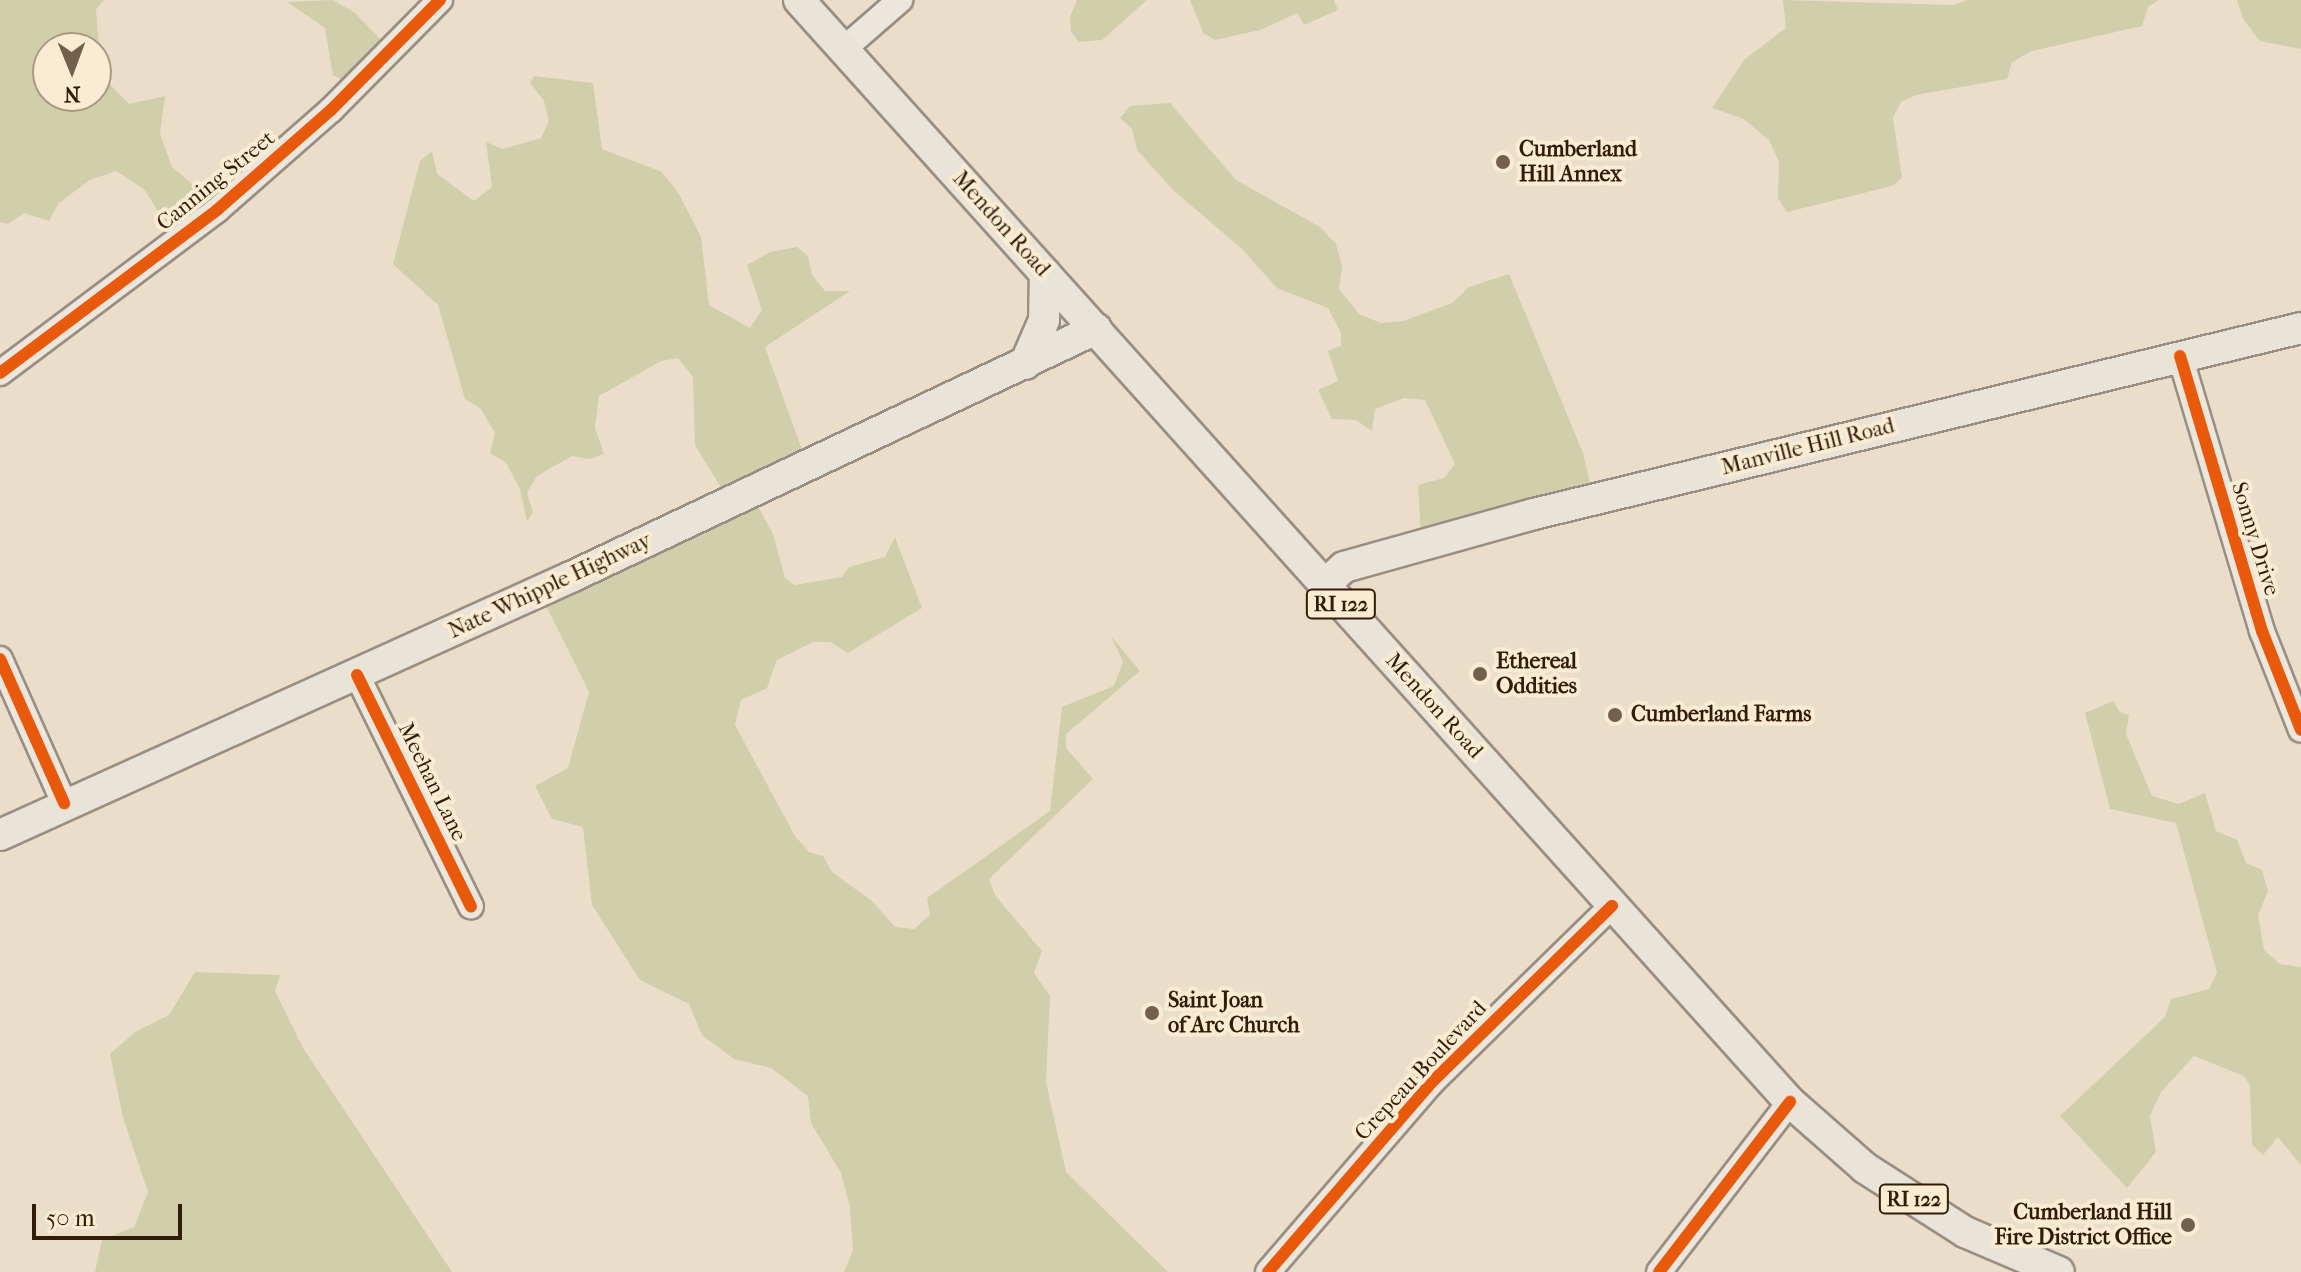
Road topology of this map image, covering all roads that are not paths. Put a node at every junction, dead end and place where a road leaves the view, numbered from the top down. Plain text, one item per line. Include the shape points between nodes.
1 (440, 0) edge
2 (799, 0) edge
3 (900, 0) edge
4 (846, 47) junction
5 (1045, 273) junction
6 (2301, 328) edge
7 (1096, 329) junction
8 (2180, 356) junction
9 (1025, 364) junction
10 (0, 373) edge
11 (1323, 586) junction
12 (0, 659) edge
13 (357, 675) junction
14 (2301, 730) edge
15 (64, 803) junction
16 (0, 835) edge
17 (1612, 906) junction
18 (471, 907) dead end
19 (1790, 1102) junction
20 (1268, 1272) edge
21 (1659, 1272) edge
22 (2059, 1272) edge

1 - 10 street, Canning Street via 331,110 227,202
2 - 4 main road, Mendon Road / RI 122
3 - 4 street
4 - 5 main road, Mendon Road / RI 122
5 - 7 main road, Mendon Road / RI 122
5 - 9 main road via 1044,320
6 - 8 main road, Manville Hill Road
7 - 9 main road, Nate Whipple Highway
7 - 11 main road, Mendon Road / RI 122
8 - 11 main road, Manville Hill Road via 1466,532 1344,567
8 - 14 street, Sonny Drive via 2262,631
9 - 13 main road, Nate Whipple Highway
11 - 17 main road, Mendon Road / RI 122
12 - 15 street
13 - 15 main road, Nate Whipple Highway
13 - 18 street, Meehan Lane
15 - 16 main road, Nate Whipple Highway
17 - 19 main road, Mendon Road / RI 122
17 - 20 street, Crepeau Boulevard via 1432,1082
19 - 21 street
19 - 22 main road, Mendon Road / RI 122 via 1865,1168 1965,1232

